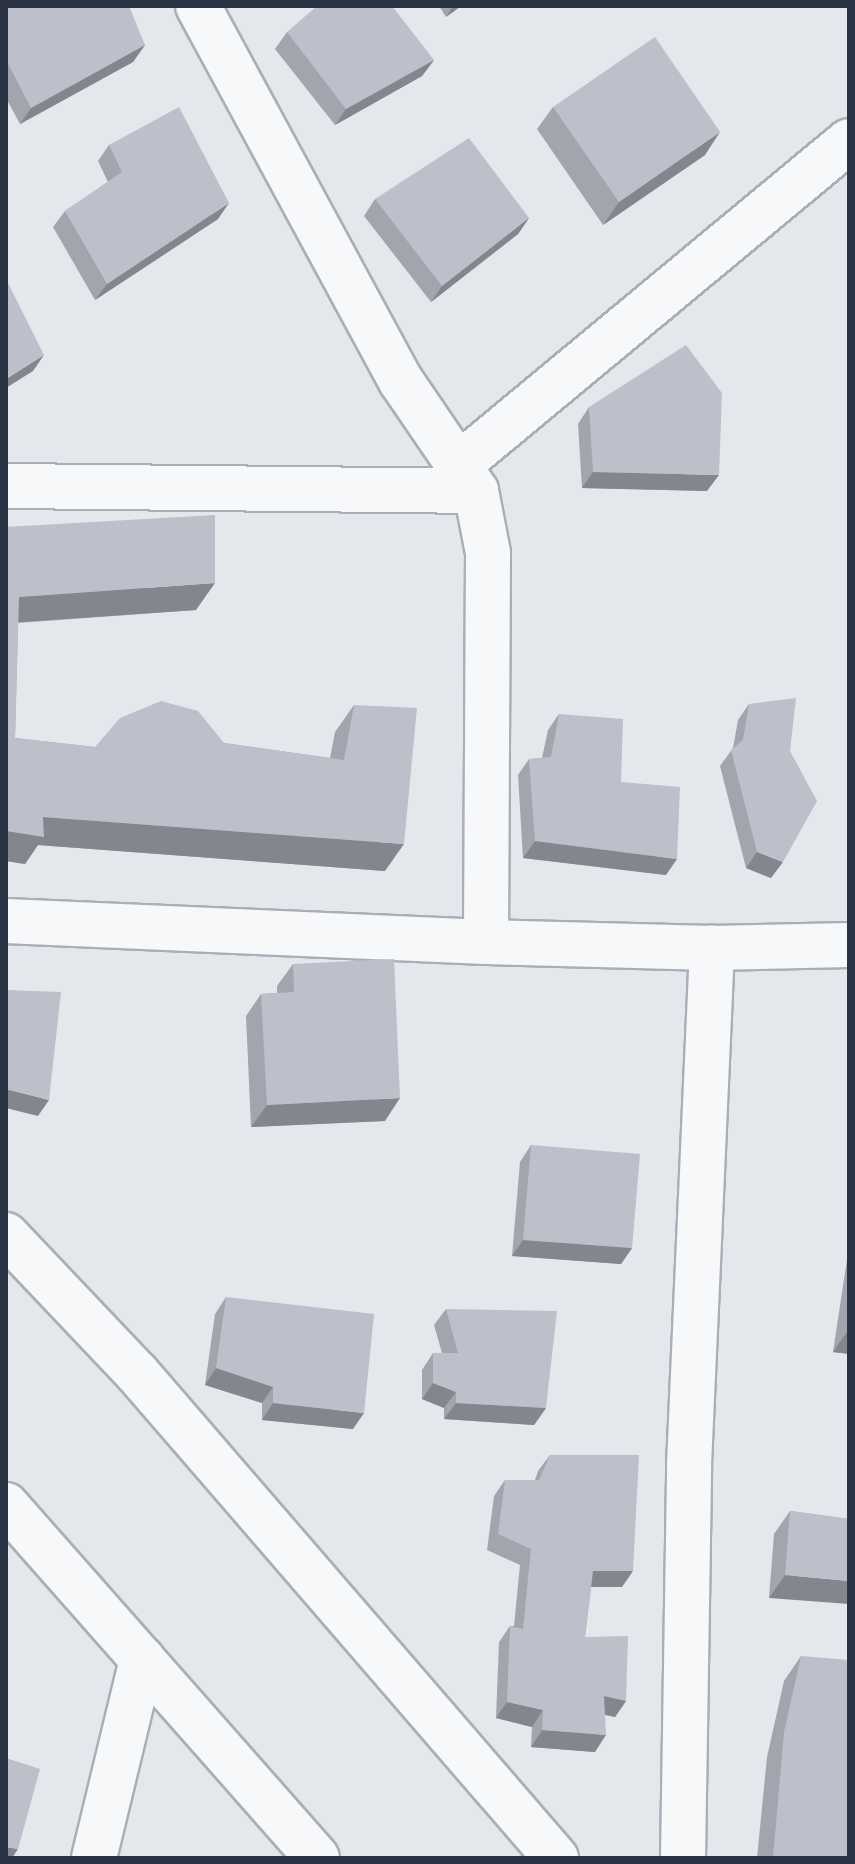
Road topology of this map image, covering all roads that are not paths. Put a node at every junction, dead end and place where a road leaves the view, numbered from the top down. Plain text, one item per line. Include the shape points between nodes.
1 (198, 6) edge
2 (849, 141) edge
3 (468, 477) junction
4 (6, 486) edge
5 (6, 921) edge
6 (486, 942) junction
7 (849, 945) edge
8 (712, 948) junction
9 (6, 1235) edge
10 (6, 1505) edge
11 (142, 1659) junction
12 (94, 1858) edge
13 (317, 1858) edge
14 (556, 1858) edge
15 (683, 1858) edge

1 - 3 street via 401,381
2 - 3 street
3 - 4 street
3 - 6 street via 488,553
5 - 6 street
6 - 8 street
7 - 8 street
8 - 15 street via 689,1465
9 - 14 street via 137,1373
10 - 11 street
11 - 12 street
11 - 13 street

